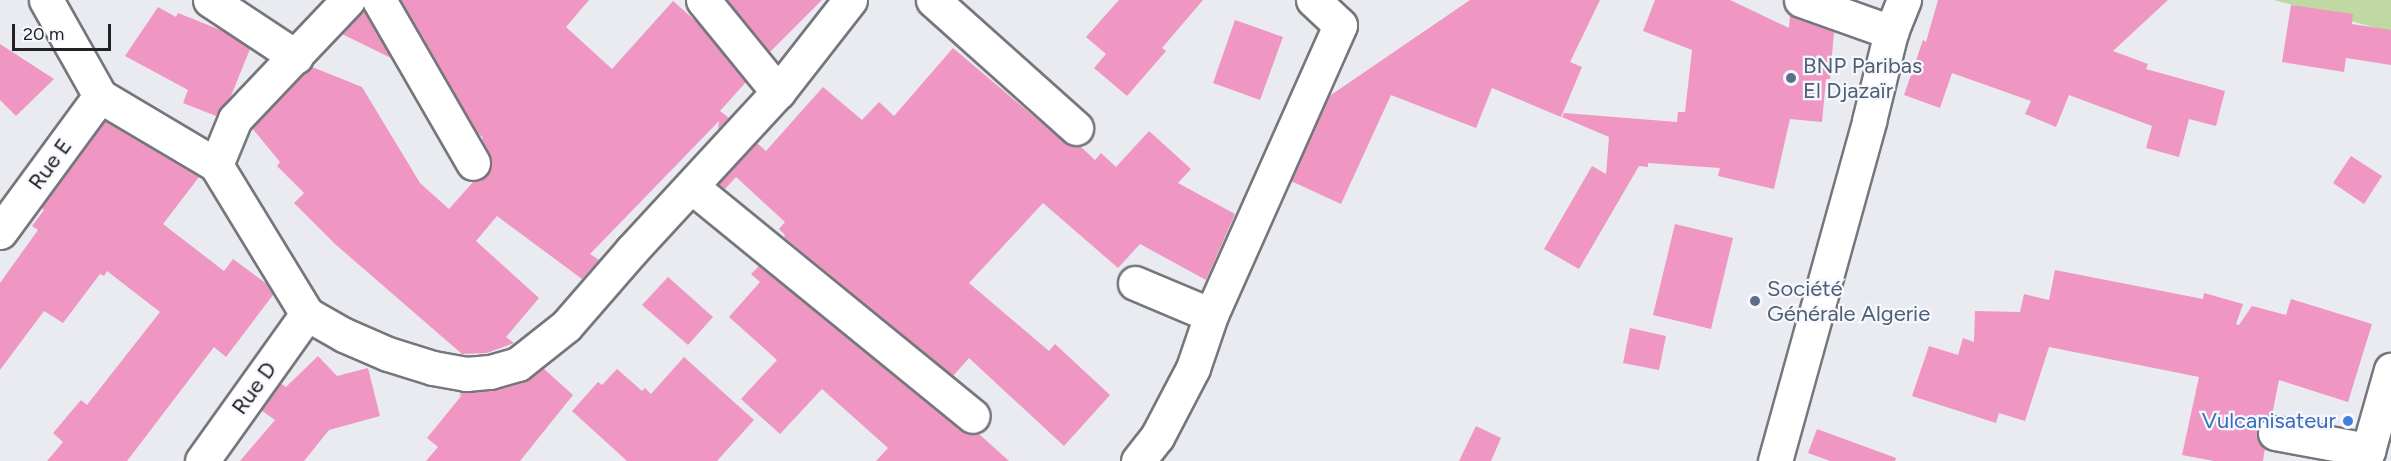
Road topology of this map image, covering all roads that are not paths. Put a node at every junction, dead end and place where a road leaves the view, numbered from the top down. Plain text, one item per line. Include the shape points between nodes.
1 (46, 0) edge
2 (210, 0) edge
3 (348, 0) edge
4 (379, 0) edge
5 (703, 0) edge
6 (850, 0) edge
7 (933, 0) edge
8 (1313, 0) edge
9 (1801, 0) edge
10 (1904, 0) edge
11 (1891, 32) junction
12 (296, 57) junction
13 (778, 92) junction
14 (100, 96) junction
15 (1076, 128) dead end
16 (472, 163) dead end
17 (216, 165) junction
18 (692, 187) junction
19 (0, 232) edge
20 (1135, 283) dead end
21 (307, 314) junction
22 (1211, 315) junction
23 (2391, 370) edge
24 (972, 416) dead end
25 (2275, 433) dead end
26 (2366, 456) edge
27 (201, 461) edge
28 (1138, 461) edge
29 (1775, 461) edge

1 - 14 street
2 - 12 street
3 - 12 street
4 - 16 street
5 - 13 street
6 - 13 street
7 - 15 street
8 - 22 street via 1340,25
9 - 11 street
10 - 11 street
11 - 29 street
12 - 17 street via 235,119
13 - 18 street
14 - 17 street
14 - 19 street, Rue E
17 - 21 street
18 - 21 street via 566,326 518,364 466,374 433,368 388,354
18 - 24 street
20 - 22 street
21 - 27 street, Rue D
22 - 28 street via 1193,368 1157,437
23 - 26 street
25 - 26 street

